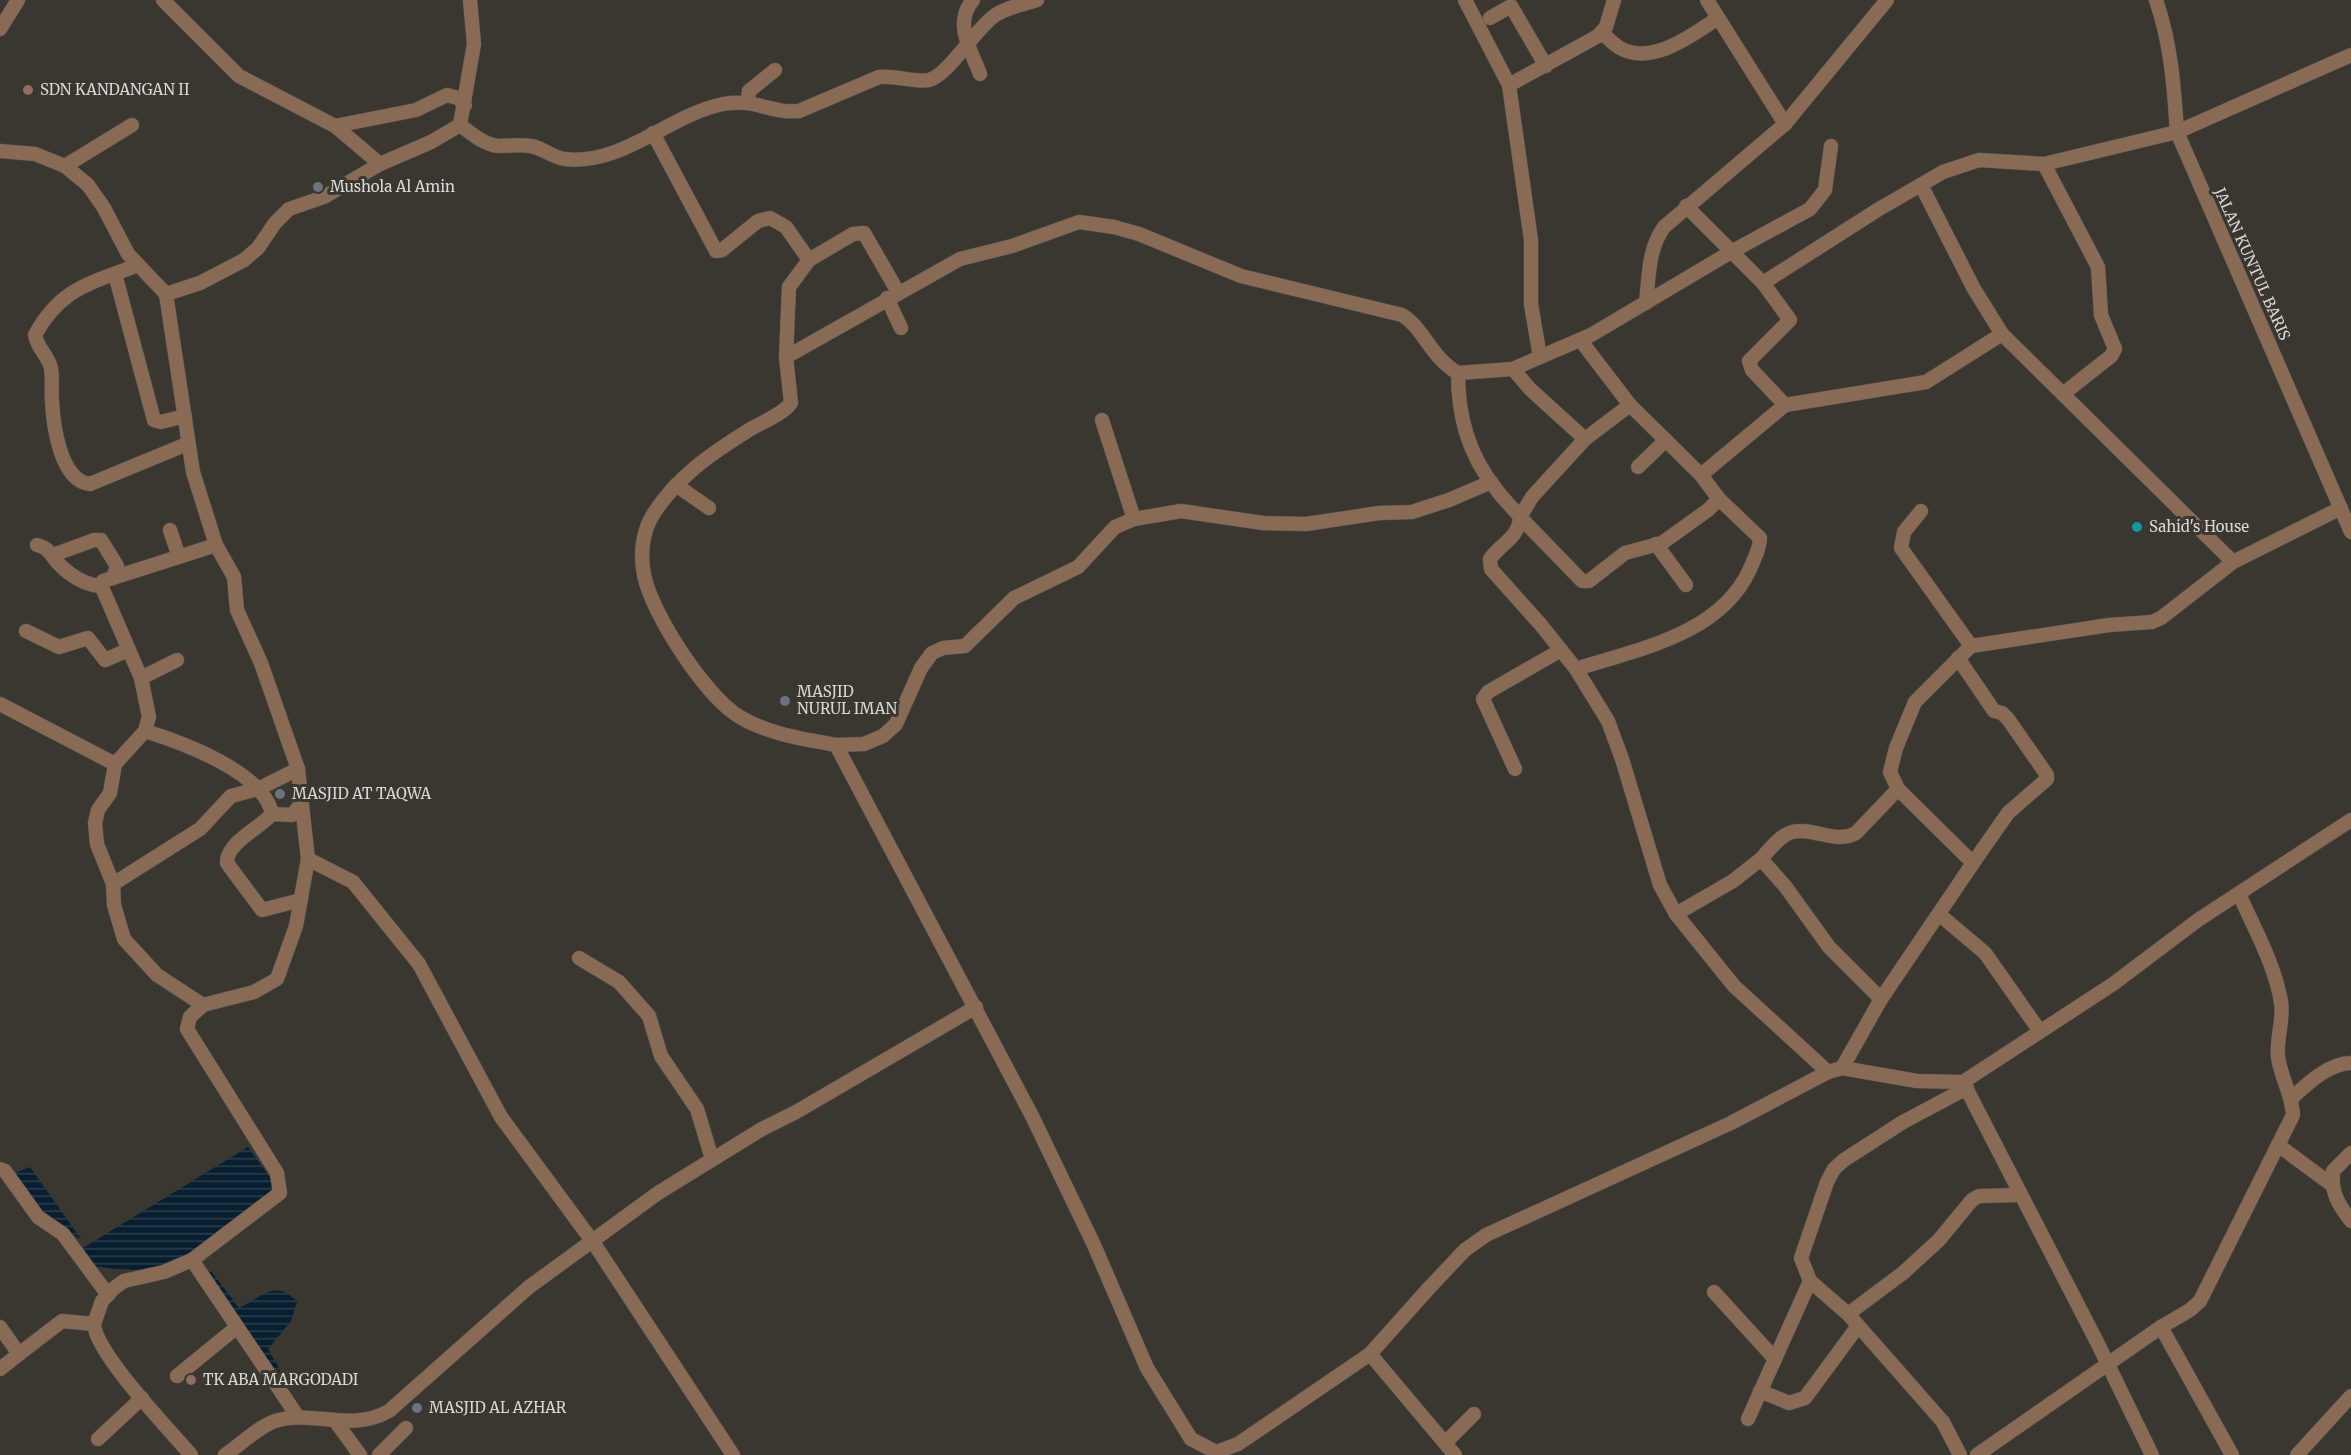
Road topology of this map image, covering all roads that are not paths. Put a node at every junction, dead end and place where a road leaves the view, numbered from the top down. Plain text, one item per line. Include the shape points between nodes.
1 (18, 0) edge
2 (163, 0) edge
3 (470, 0) edge
4 (974, 0) edge
5 (1037, 0) edge
6 (1465, 0) edge
7 (1614, 0) edge
8 (1707, 0) edge
9 (1887, 0) edge
10 (2156, 0) edge
11 (4, 13) edge
12 (1490, 18) dead end
13 (1718, 18) junction
14 (0, 29) edge
15 (1602, 33) junction
16 (967, 42) junction
17 (2351, 55) edge
18 (1546, 66) junction
19 (776, 70) dead end
20 (980, 74) dead end
21 (1509, 85) junction
22 (748, 101) junction
23 (465, 105) junction
24 (1785, 124) junction
25 (132, 125) dead end
26 (460, 125) junction
27 (335, 126) junction
28 (2177, 132) junction
29 (653, 133) junction
30 (1832, 146) dead end
31 (0, 151) edge
32 (380, 164) junction
33 (2044, 164) junction
34 (65, 166) junction
35 (1921, 184) junction
36 (1686, 206) junction
37 (1731, 252) junction
38 (809, 260) junction
39 (138, 265) junction
40 (116, 274) junction
41 (1763, 283) junction
42 (166, 294) junction
43 (892, 295) junction
44 (1646, 303) junction
45 (901, 328) dead end
46 (2002, 334) junction
47 (1581, 341) junction
48 (786, 357) junction
49 (1540, 357) junction
50 (1513, 369) junction
51 (1458, 373) junction
52 (2063, 394) junction
53 (1630, 405) junction
54 (1785, 405) junction
55 (185, 416) junction
56 (1102, 420) dead end
57 (1585, 439) junction
58 (1666, 440) junction
59 (187, 444) junction
60 (1638, 467) dead end
61 (1701, 475) junction
62 (1491, 482) junction
63 (676, 485) junction
64 (1719, 500) junction
65 (709, 508) dead end
66 (2341, 508) junction
67 (1922, 511) dead end
68 (1520, 517) junction
69 (1134, 519) junction
70 (170, 530) dead end
71 (2351, 532) edge
72 (1656, 544) junction
73 (37, 545) dead end
74 (216, 545) junction
75 (53, 555) junction
76 (179, 557) junction
77 (2233, 562) junction
78 (113, 578) junction
79 (1686, 585) dead end
80 (101, 586) junction
81 (26, 631) dead end
82 (1971, 646) junction
83 (128, 650) junction
84 (1561, 650) junction
85 (1959, 658) junction
86 (177, 660) dead end
87 (1576, 669) junction
88 (141, 678) junction
89 (0, 704) edge
90 (145, 731) junction
91 (836, 745) junction
92 (115, 764) junction
93 (298, 768) junction
94 (1515, 769) dead end
95 (258, 789) junction
96 (1898, 789) junction
97 (301, 804) junction
98 (272, 814) junction
99 (2351, 820) edge
100 (1761, 859) junction
101 (308, 860) junction
102 (1972, 863) junction
103 (113, 884) junction
104 (2239, 894) junction
105 (301, 900) junction
106 (1676, 914) junction
107 (1940, 915) junction
108 (579, 958) dead end
109 (1881, 999) junction
110 (203, 1005) junction
111 (976, 1007) junction
112 (2039, 1030) junction
113 (2351, 1063) edge
114 (1842, 1068) junction
115 (1828, 1072) junction
116 (1965, 1085) junction
117 (2292, 1098) junction
118 (2278, 1144) junction
119 (2351, 1153) edge
120 (712, 1159) junction
121 (0, 1169) edge
122 (2332, 1185) junction
123 (2020, 1196) junction
124 (2351, 1221) edge
125 (593, 1242) junction
126 (192, 1260) junction
127 (1810, 1281) junction
128 (1714, 1293) dead end
129 (108, 1295) junction
130 (1848, 1314) junction
131 (94, 1324) junction
132 (1858, 1326) junction
133 (0, 1327) edge
134 (237, 1327) junction
135 (2161, 1327) junction
136 (19, 1354) junction
137 (1370, 1354) junction
138 (1775, 1359) junction
139 (2106, 1363) junction
140 (0, 1369) edge
141 (177, 1376) dead end
142 (1760, 1391) junction
143 (2351, 1396) edge
144 (142, 1398) junction
145 (1474, 1414) dead end
146 (298, 1417) junction
147 (1748, 1419) dead end
148 (336, 1422) junction
149 (406, 1428) dead end
150 (98, 1439) dead end
151 (1445, 1443) junction
152 (1195, 1448) edge
153 (241, 1451) edge
154 (1215, 1454) edge
155 (190, 1455) edge
156 (225, 1455) edge
157 (360, 1455) edge
158 (379, 1455) edge
159 (733, 1455) edge
160 (1455, 1455) edge
161 (1960, 1455) edge
162 (1977, 1455) edge
163 (2152, 1455) edge
164 (2232, 1455) edge
165 (2297, 1455) edge

1 - 11 street
2 - 27 street via 239,76
3 - 23 street via 474,44
4 - 16 street via 964,14
5 - 16 street via 995,15
6 - 21 street
7 - 15 street
8 - 13 street
9 - 24 street
10 - 28 street, JALAN KUNTUL BARIS via 2166,27 2173,67
11 - 14 street
12 - 18 street via 1511,6
13 - 15 street via 1683,41 1646,53 1620,48
13 - 24 street
15 - 18 street
16 - 20 street
16 - 22 street via 945,71 931,80 879,77 799,111 788,112
17 - 28 street
18 - 21 street
19 - 22 street via 749,91
21 - 49 street via 1531,240 1531,304
22 - 29 street via 720,105
23 - 26 street
23 - 27 street via 447,95 416,110
24 - 36 street
25 - 34 street
26 - 29 street via 495,146 534,146 564,159 615,152
26 - 32 street
27 - 32 street
28 - 33 street
28 - 66 street, JALAN KUNTUL BARIS
29 - 38 street via 716,251 770,218 786,227
30 - 37 street via 1828,181 1816,204
31 - 34 street via 35,154
32 - 42 street via 324,197 289,209 244,260 200,283
33 - 35 street via 1978,160
33 - 52 street via 2098,267 2101,315 2115,349
34 - 39 street via 95,194
35 - 41 street
35 - 46 street via 1979,298
36 - 37 street
36 - 44 street via 1658,235 1651,256
37 - 41 street
37 - 44 street
38 - 43 street via 854,234 864,233
38 - 48 street via 789,287
39 - 40 street
39 - 42 street
40 - 55 street via 154,420
40 - 59 street via 82,285 52,310 34,334 53,376 52,402 65,464 74,477 90,484
41 - 54 street via 1790,320 1749,361 1752,370
42 - 55 street
43 - 45 street
43 - 48 street
43 - 51 street via 960,259 1012,246 1068,224 1091,223 1139,234 1241,276 1401,315 1431,351
44 - 47 street
46 - 52 street
46 - 54 street via 1926,382
47 - 49 street
47 - 53 street
48 - 63 street via 793,397 789,406 708,456
49 - 50 street
50 - 51 street
50 - 57 street
51 - 62 street via 1458,405 1463,423 1470,446
52 - 77 street
53 - 57 street
53 - 58 street
54 - 61 street
55 - 59 street
56 - 69 street
57 - 68 street via 1532,497
58 - 60 street
58 - 61 street
59 - 74 street
61 - 64 street
62 - 68 street
62 - 69 street via 1412,512 1306,524 1263,523 1181,511
63 - 65 street
63 - 91 street via 653,513 642,558 649,592 689,662 713,695 741,718 791,736
64 - 72 street via 1700,517
64 - 87 street via 1760,538 1741,588 1702,622 1653,644
66 - 71 street, JALAN KUNTUL BARIS
66 - 77 street
67 - 82 street via 1905,532 1901,548
68 - 72 street via 1585,582 1625,553
68 - 84 street via 1515,535 1490,559 1491,569
69 - 91 street via 1115,527 1078,567 1014,598 965,646 932,653 921,668 896,724 883,736 864,744
70 - 76 street
72 - 79 street
73 - 75 street
74 - 76 street
74 - 93 street via 234,577 237,609 261,663
75 - 78 street via 102,540 117,566
75 - 80 street via 76,577
76 - 78 street
77 - 82 street via 2152,622
78 - 80 street
80 - 83 street
81 - 83 street via 59,647 88,638 105,660
82 - 85 street
83 - 88 street
84 - 87 street
84 - 94 street via 1488,692 1483,699
85 - 96 street via 1923,692 1906,719 1890,772
85 - 102 street via 1994,711 2008,719 2048,775 2008,813
86 - 88 street
87 - 106 street via 1615,737 1660,885
88 - 90 street via 149,717
89 - 92 street
90 - 92 street
90 - 95 street via 211,754
91 - 111 street
92 - 103 street via 110,793 94,823 97,844
93 - 95 street
93 - 97 street
95 - 98 street
95 - 103 street via 231,796 200,829
96 - 100 street via 1856,833 1848,837 1788,834
96 - 102 street
97 - 98 street via 292,815
97 - 101 street
98 - 105 street via 236,845 228,854 227,863 262,910
99 - 104 street
100 - 106 street via 1734,881
100 - 109 street via 1829,947
101 - 105 street
101 - 125 street via 353,882 418,964 501,1117
102 - 107 street
103 - 110 street via 114,905 124,939 157,975
104 - 112 street via 2113,984
104 - 117 street via 2277,984 2281,1004 2278,1054
105 - 110 street via 292,945 277,979 254,992
106 - 115 street via 1734,986
107 - 109 street
107 - 112 street via 1985,953
108 - 120 street via 619,982 649,1016 661,1056 697,1109
109 - 114 street
110 - 126 street via 190,1017 189,1034 277,1173 281,1188 278,1198
111 - 120 street
111 - 152 street via 1089,1234 1147,1368
112 - 116 street
113 - 117 street via 2328,1070
114 - 115 street
114 - 116 street
115 - 137 street via 1731,1123 1486,1235 1465,1250
116 - 123 street
116 - 127 street via 1834,1169 1802,1258
117 - 118 street via 2293,1115
118 - 122 street
118 - 135 street via 2200,1301
119 - 122 street via 2333,1172
120 - 125 street via 658,1193
121 - 129 street via 38,1217 63,1234
122 - 124 street via 2334,1197
123 - 130 street via 1979,1196 1972,1200 1939,1240
123 - 139 street
125 - 148 street via 529,1287 388,1411 373,1419
125 - 159 street
126 - 129 street via 164,1272 124,1281
126 - 134 street
127 - 130 street
127 - 138 street
128 - 138 street
129 - 131 street
130 - 132 street
131 - 136 street via 62,1321
131 - 144 street via 96,1337
132 - 142 street via 1805,1398 1789,1403
132 - 161 street via 1943,1422
133 - 136 street
134 - 141 street
134 - 146 street
135 - 139 street
135 - 164 street
136 - 140 street
137 - 151 street
137 - 154 street via 1238,1444
138 - 142 street
139 - 162 street
139 - 163 street
142 - 147 street
143 - 165 street
144 - 150 street
144 - 155 street
145 - 151 street
146 - 148 street
146 - 153 street via 272,1422
148 - 157 street
149 - 158 street
151 - 160 street
152 - 154 street
153 - 156 street

